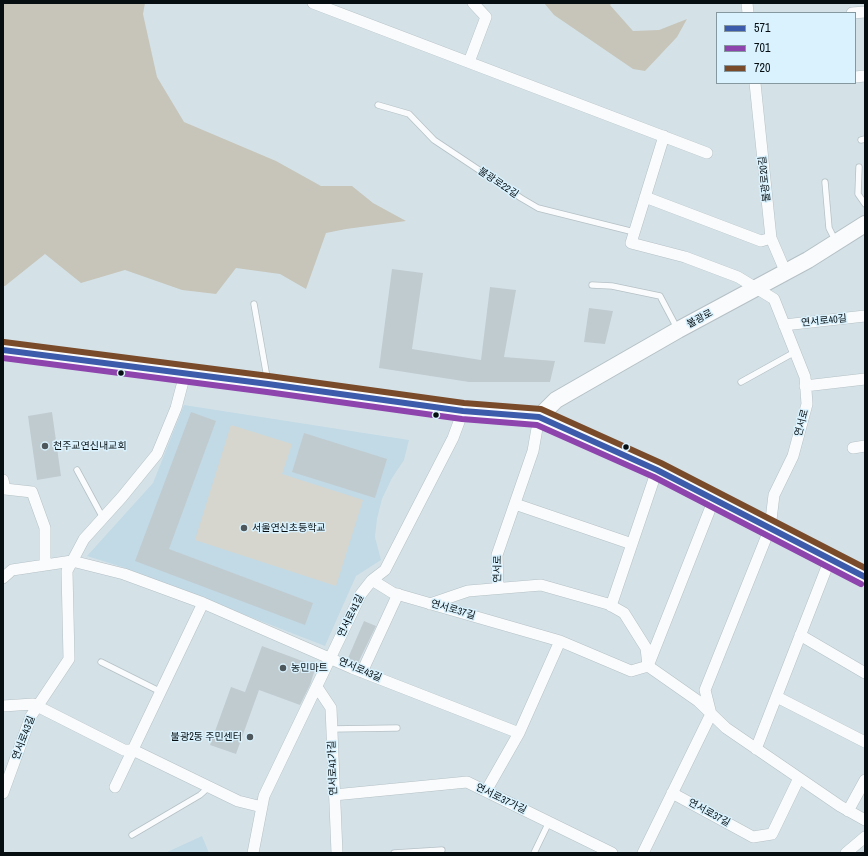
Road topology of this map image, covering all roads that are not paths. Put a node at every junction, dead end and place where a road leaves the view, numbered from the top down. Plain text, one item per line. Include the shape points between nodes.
1 (315, 3) edge
2 (473, 3) edge
3 (469, 62) junction
4 (756, 84) edge
5 (378, 105) dead end
6 (664, 136) junction
7 (708, 153) dead end
8 (859, 167) dead end
9 (825, 182) dead end
10 (646, 197) junction
11 (865, 204) edge
12 (865, 224) edge
13 (634, 232) junction
14 (770, 238) junction
15 (836, 242) junction
16 (786, 273) junction
17 (592, 285) dead end
18 (758, 288) junction
19 (254, 304) dead end
20 (865, 316) edge
21 (784, 325) junction
22 (678, 330) junction
23 (3, 350) edge
24 (795, 352) junction
25 (185, 374) junction
26 (865, 379) edge
27 (741, 382) dead end
28 (268, 384) junction
29 (805, 386) junction
30 (462, 411) junction
31 (539, 417) junction
32 (865, 446) edge
33 (853, 448) dead end
34 (76, 470) dead end
35 (657, 470) junction
36 (3, 480) edge
37 (714, 499) junction
38 (515, 504) junction
39 (103, 518) junction
40 (770, 528) junction
41 (632, 544) junction
42 (830, 559) junction
43 (72, 561) junction
44 (45, 565) junction
45 (865, 576) edge
46 (3, 578) edge
47 (372, 580) junction
48 (498, 588) junction
49 (398, 594) junction
50 (203, 603) junction
51 (430, 604) junction
52 (611, 606) junction
53 (800, 635) junction
54 (560, 641) junction
55 (331, 658) junction
56 (101, 662) dead end
57 (648, 666) junction
58 (362, 672) junction
59 (865, 673) edge
60 (317, 687) junction
61 (161, 692) junction
62 (777, 697) junction
63 (3, 706) edge
64 (38, 707) junction
65 (711, 714) junction
66 (397, 728) dead end
67 (331, 729) junction
68 (519, 733) junction
69 (865, 742) edge
70 (756, 749) junction
71 (133, 750) junction
72 (799, 778) junction
73 (865, 780) edge
74 (210, 786) junction
75 (115, 787) dead end
76 (486, 791) junction
77 (3, 793) edge
78 (672, 793) junction
79 (334, 795) junction
80 (262, 807) junction
81 (848, 811) junction
82 (865, 820) edge
83 (549, 822) junction
84 (132, 835) dead end
85 (865, 838) edge
86 (442, 850) dead end
87 (253, 853) edge
88 (337, 853) edge
89 (394, 853) edge
90 (534, 853) edge
91 (612, 853) edge
92 (643, 853) edge
93 (846, 853) edge

1 - 3 street
2 - 3 street via 486,17
3 - 6 street
4 - 14 street, 불광로20길
5 - 13 lane, 불광로22길 via 409,114 434,140 538,208
6 - 7 street
6 - 10 street
8 - 11 lane via 858,194
9 - 15 lane via 829,228
10 - 13 street
10 - 14 street via 761,241
12 - 15 main road, 불광로
13 - 18 street via 631,243 685,257 738,277
14 - 16 street, 불광로20길
15 - 16 main road, 불광로
16 - 18 main road, 불광로
17 - 22 lane via 612,286 660,296
18 - 21 street, 연서로 via 774,299
18 - 22 main road, 불광로
19 - 28 lane
20 - 21 street, 연서로40길
21 - 24 street, 연서로
22 - 31 main road, 불광로 via 556,400
23 - 25 main road
24 - 27 lane
24 - 29 street, 연서로 via 805,377
25 - 28 main road
25 - 39 street, 연서로43길 via 176,408 157,454
26 - 29 street
28 - 30 main road
29 - 40 street, 연서로 via 807,404 793,456 774,495
30 - 31 main road
30 - 47 street, 연서로41길 via 453,438 385,570
31 - 35 main road
31 - 38 street, 연서로 via 533,451
32 - 33 street
34 - 39 lane
35 - 37 main road
35 - 41 street
36 - 44 street via 5,489 32,492 45,528
37 - 40 main road
37 - 57 street
38 - 41 street
38 - 48 street, 연서로 via 497,555
39 - 43 street, 연서로43길 via 84,539
40 - 42 main road
40 - 65 street, 연서로 via 705,690
41 - 52 street
42 - 45 main road
42 - 53 street
43 - 44 street
43 - 50 street, 연서로43길 via 124,574
43 - 64 street, 연서로43길 via 67,571 69,659
44 - 46 street via 12,570
47 - 49 street, 연서로37길
47 - 55 street, 연서로41길 via 361,594
48 - 51 street via 468,591
48 - 52 street via 541,584
49 - 51 street, 연서로37길
49 - 58 street
50 - 55 street, 연서로43길
50 - 61 street
51 - 54 street, 연서로37길
52 - 57 street via 624,613 646,648
53 - 59 street
53 - 62 street
54 - 57 street, 연서로37길 via 631,671
54 - 68 street
55 - 58 street, 연서로43길
55 - 60 street, 연서로41길
56 - 61 lane
57 - 65 street via 698,701
58 - 68 street, 연서로43길
60 - 67 street, 연서로41가길 via 331,708
60 - 80 street, 연서로41길 via 264,796
61 - 71 street
62 - 69 street
62 - 70 street
63 - 64 street, 연서로43길 via 33,704
64 - 71 street, 연서로43길 via 124,750
64 - 77 street, 연서로43길 via 31,716
65 - 70 street
65 - 78 street
66 - 67 lane
67 - 79 street, 연서로41가길
68 - 76 street
70 - 72 street
71 - 74 street, 연서로43길
71 - 75 street
72 - 78 street, 연서로37길 via 772,834 753,837
72 - 81 street
73 - 81 street
74 - 80 street via 238,801
74 - 84 lane via 200,795
76 - 79 street, 연서로37가길 via 467,782
76 - 83 street, 연서로37가길
78 - 92 street
79 - 88 street, 연서로41가길
80 - 87 street, 연서로41길
81 - 82 street
83 - 90 lane
83 - 91 street, 연서로37가길
85 - 93 street
86 - 89 lane

